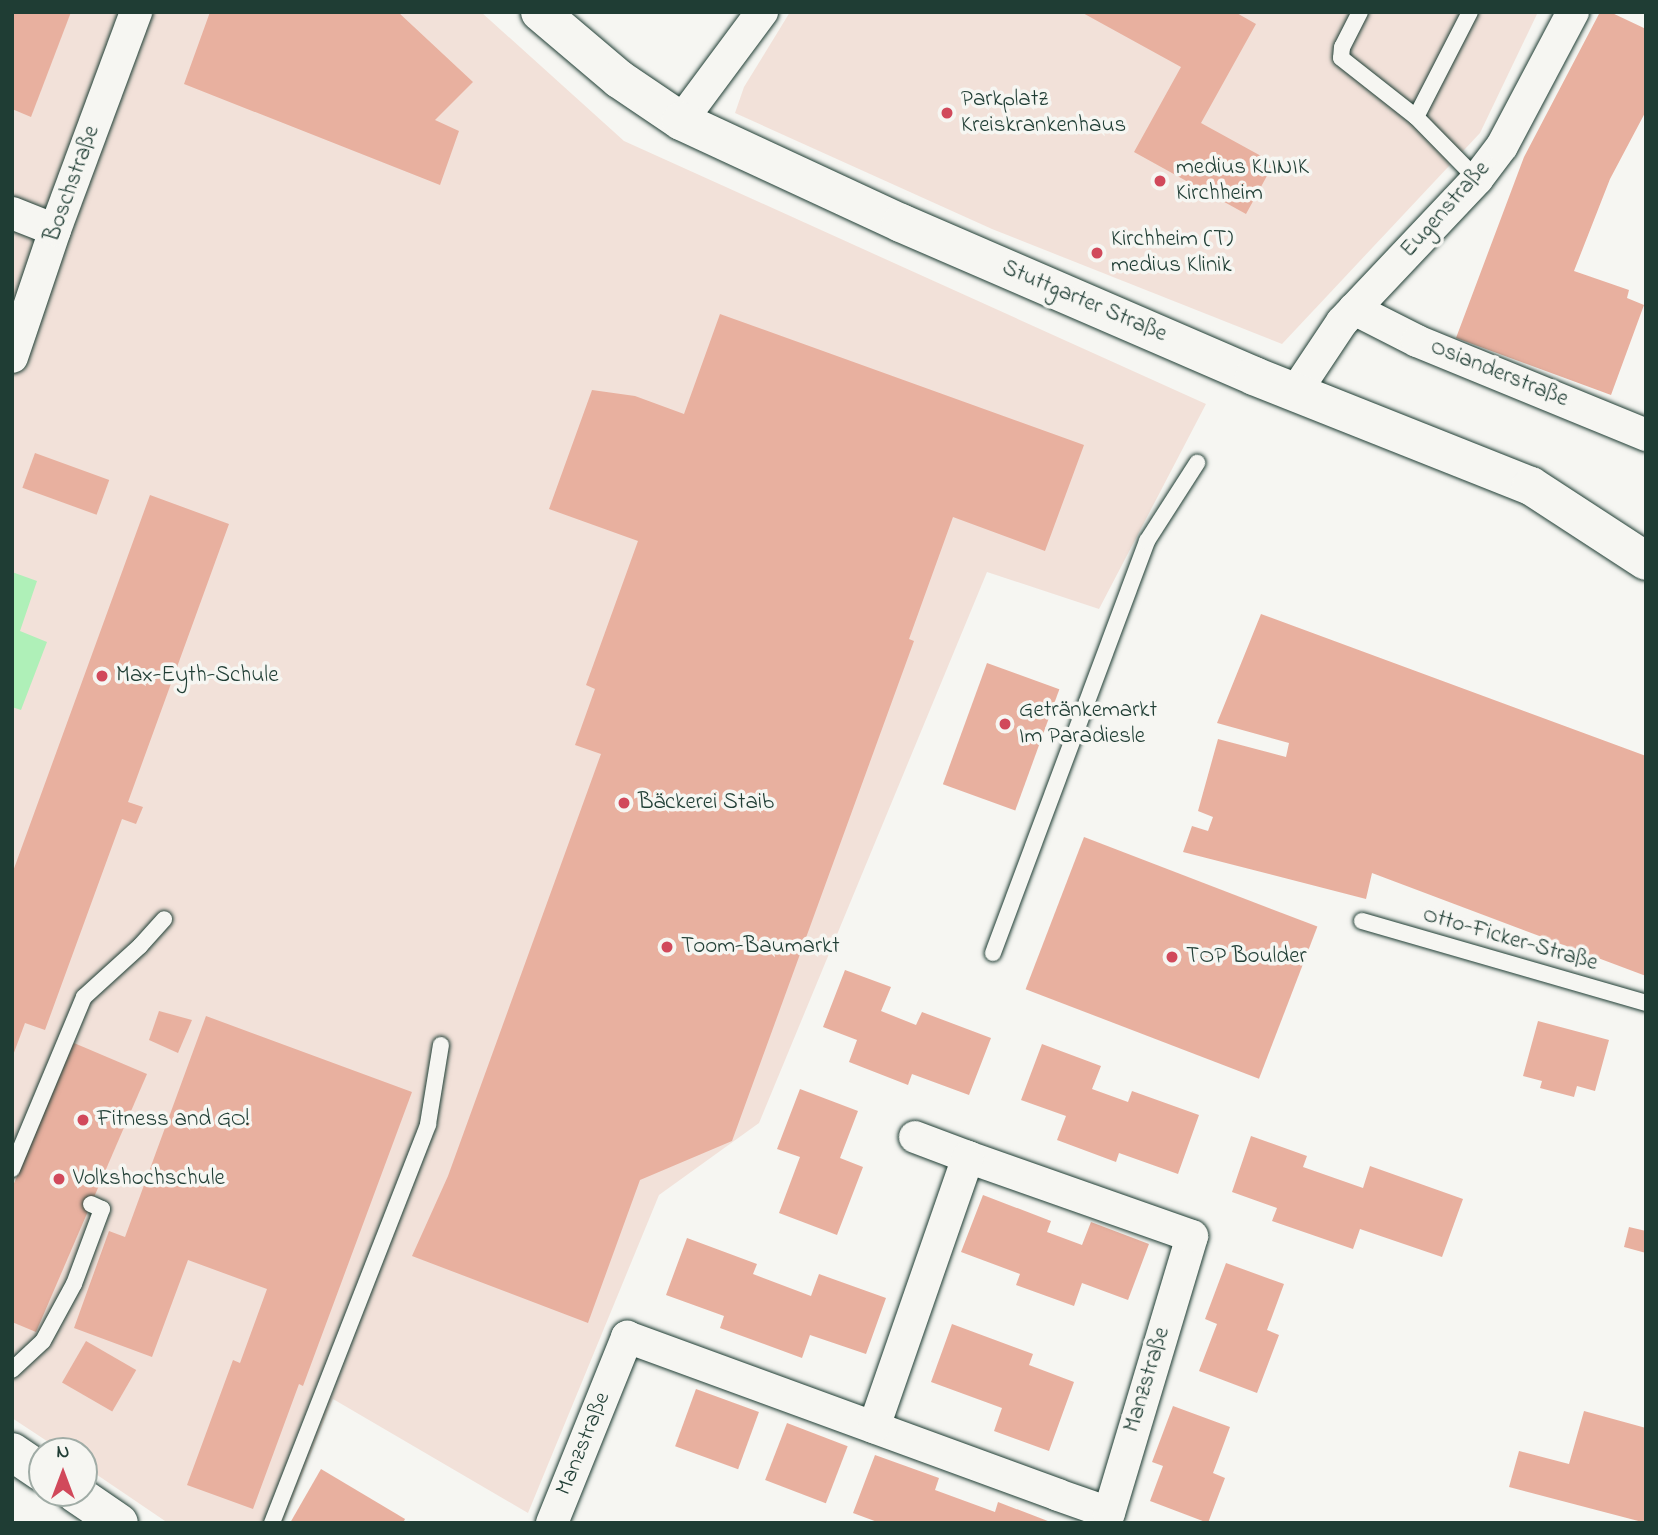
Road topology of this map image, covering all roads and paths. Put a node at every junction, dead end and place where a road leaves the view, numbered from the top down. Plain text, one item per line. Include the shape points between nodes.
1 (136, 12) edge
2 (540, 12) edge
3 (762, 12) edge
4 (1360, 12) edge
5 (1470, 12) edge
6 (1573, 12) edge
7 (1416, 117) junction
8 (681, 121) junction
9 (1477, 179) junction
10 (12, 213) edge
11 (55, 230) junction
12 (1354, 309) junction
13 (12, 357) edge
14 (1296, 391) junction
15 (1646, 435) edge
16 (1197, 463) dead end
17 (1646, 561) edge
18 (164, 919) dead end
19 (1362, 921) dead end
20 (993, 953) dead end
21 (1646, 1003) edge
22 (441, 1045) dead end
23 (915, 1137) dead end
24 (968, 1157) junction
25 (15, 1168) edge
26 (91, 1204) dead end
27 (12, 1370) edge
28 (874, 1427) junction
29 (12, 1452) edge
30 (28, 1463) edge
31 (96, 1507) edge
32 (119, 1523) edge
33 (272, 1523) edge
34 (552, 1523) edge

1 - 11 street, Boschstraße
2 - 8 main road, Stuttgarter Straße via 619,79
3 - 8 street
4 - 7 lane via 1341,58
5 - 7 lane
6 - 9 street, Eugenstraße via 1502,146
7 - 9 lane
8 - 14 main road, Stuttgarter Straße via 914,229
9 - 12 street, Eugenstraße
10 - 11 street
11 - 13 street, Boschstraße
12 - 14 street, Eugenstraße
12 - 15 street, Osianderstraße via 1417,341
14 - 17 main road, Stuttgarter Straße via 1531,486
16 - 20 lane via 1147,541
18 - 25 lane via 84,997
19 - 21 lane, Otto-Ficker-Straße
22 - 33 lane via 428,1124
23 - 24 street, Manzstraße
24 - 28 street
24 - 28 street, Manzstraße via 1192,1236 1108,1513
26 - 27 lane via 102,1209 74,1284 43,1341
28 - 34 street, Manzstraße via 627,1337
29 - 30 main road
31 - 32 main road

